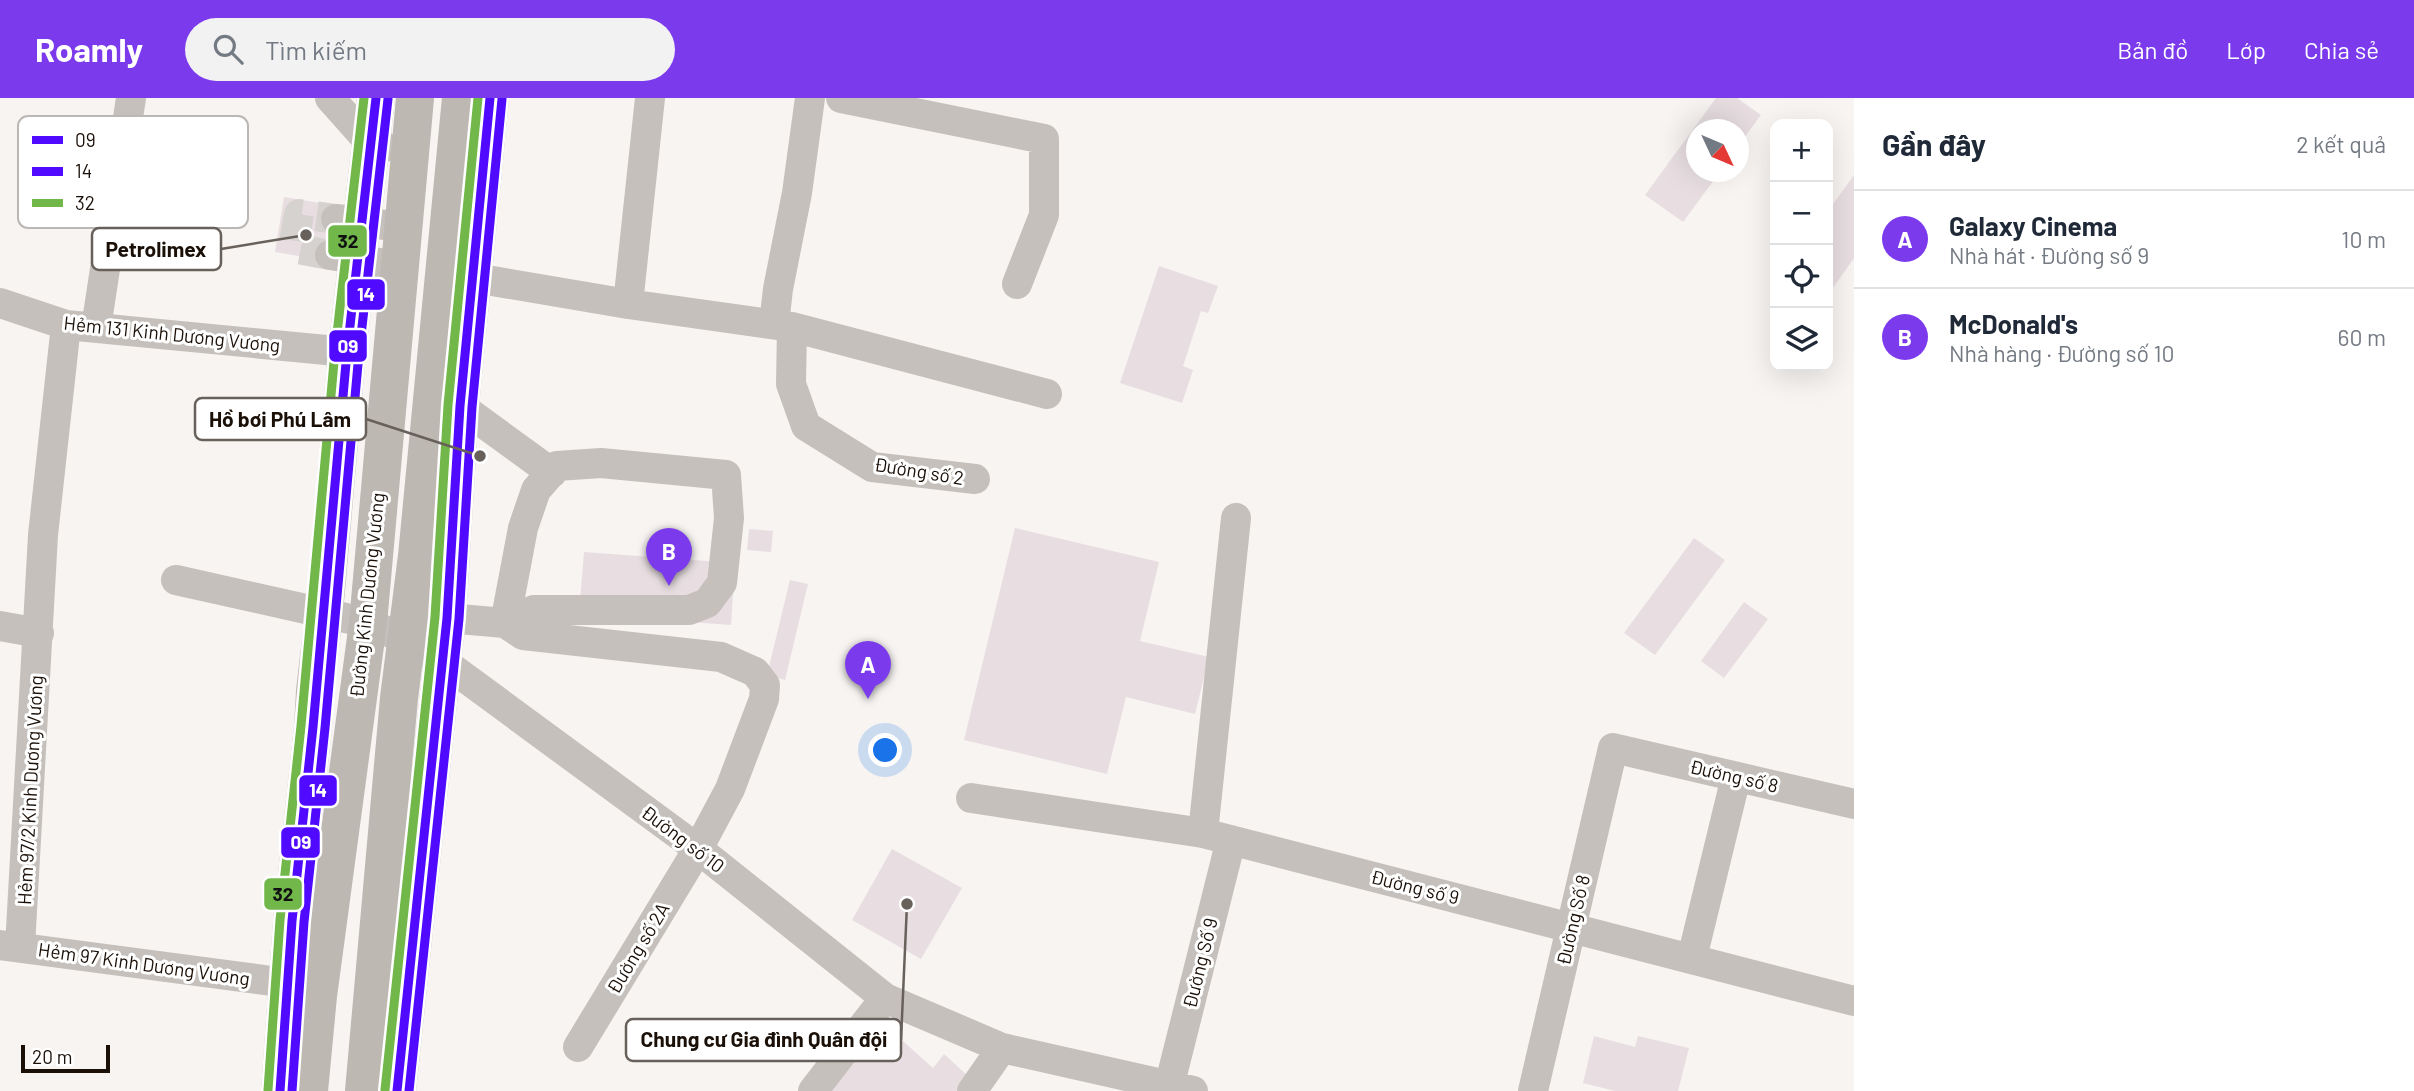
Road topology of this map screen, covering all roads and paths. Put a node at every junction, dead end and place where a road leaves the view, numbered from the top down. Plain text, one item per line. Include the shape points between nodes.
1 (131, 98) edge
2 (330, 98) edge
3 (376, 98) edge
4 (415, 98) edge
5 (461, 98) edge
6 (490, 98) edge
7 (650, 98) edge
8 (810, 98) edge
9 (841, 98) edge
10 (128, 116) edge
11 (371, 144) junction
12 (410, 153) junction
13 (402, 227) junction
14 (111, 228) edge
15 (346, 239) junction
16 (399, 266) junction
17 (458, 275) junction
18 (1017, 284) dead end
19 (0, 303) edge
20 (628, 304) junction
21 (66, 325) junction
22 (783, 326) junction
23 (96, 328) junction
24 (347, 352) junction
25 (1047, 394) dead end
26 (460, 406) junction
27 (552, 473) junction
28 (975, 479) dead end
29 (1236, 518) dead end
30 (176, 580) dead end
31 (324, 613) junction
32 (447, 618) junction
33 (368, 623) junction
34 (505, 623) junction
35 (0, 626) edge
36 (39, 633) junction
37 (407, 640) junction
38 (441, 660) junction
39 (1613, 748) joint
40 (1736, 777) junction
41 (971, 797) dead end
42 (1854, 804) edge
43 (1217, 837) junction
44 (698, 849) junction
45 (1572, 927) junction
46 (10, 946) edge
47 (1692, 958) junction
48 (287, 984) junction
49 (885, 998) junction
50 (1854, 1001) edge
51 (578, 1047) dead end
52 (1002, 1048) junction
53 (1177, 1089) edge
54 (280, 1091) edge
55 (309, 1091) edge
56 (364, 1091) edge
57 (397, 1091) edge
58 (813, 1091) edge
59 (972, 1091) edge
60 (1533, 1091) edge

1 - 10 street
2 - 11 street
3 - 11 main road
4 - 12 main road, Đường Kinh Dương Vương
5 - 17 main road
6 - 17 main road
7 - 20 street
8 - 22 street, Đường số 2 via 778,289
9 - 18 street via 1044,139 1044,215
11 - 12 street
11 - 15 main road
12 - 13 main road, Đường Kinh Dương Vương
13 - 15 street
13 - 16 main road, Đường Kinh Dương Vương
14 - 23 street
15 - 16 street
15 - 24 main road
16 - 33 main road, Đường Kinh Dương Vương
17 - 20 street
17 - 26 main road
17 - 37 main road
19 - 21 street, Hẻm 131 Kinh Dương Vương
20 - 22 street
21 - 23 street, Hẻm 131 Kinh Dương Vương
21 - 36 street, Hẻm 97/2 Kinh Dương Vương via 43,535
22 - 25 street
22 - 28 street, Đường số 2 via 791,384 806,426 872,467
23 - 24 street, Hẻm 131 Kinh Dương Vương
24 - 31 main road
26 - 27 street
26 - 32 main road
27 - 34 street via 537,490 523,528
27 - 34 street via 557,466 601,463 726,475 729,518 722,583 706,603 689,611 534,610
29 - 43 street, Đường Số 9 via 1222,640
30 - 31 street, Đường số 10
31 - 33 street, Đường số 10
31 - 48 main road
32 - 34 street
32 - 38 main road
33 - 37 street, Đường số 10
33 - 55 main road, Đường Kinh Dương Vương
34 - 44 street, Đường số 2A via 523,635 721,657 755,671 765,685 764,699 730,789
35 - 36 street
36 - 46 street, Hẻm 97/2 Kinh Dương Vương
37 - 38 street, Đường số 10
37 - 56 main road
38 - 44 street, Đường số 10
38 - 57 main road
39 - 40 street, Đường số 8
39 - 45 street, Đường Số 8
40 - 42 street, Đường số 8
40 - 47 street
41 - 43 street, Đường số 9
43 - 45 street, Đường số 9
43 - 53 street, Đường Số 9
44 - 49 street, Đường số 10
44 - 51 street, Đường số 2A
45 - 47 street, Đường số 9
45 - 60 street, Đường Số 8
46 - 48 street, Hẻm 97 Kinh Dương Vương
47 - 50 street, Đường số 9
48 - 54 main road
49 - 52 street, Đường số 10
49 - 58 street
52 - 53 street, Đường số 10
52 - 59 street

